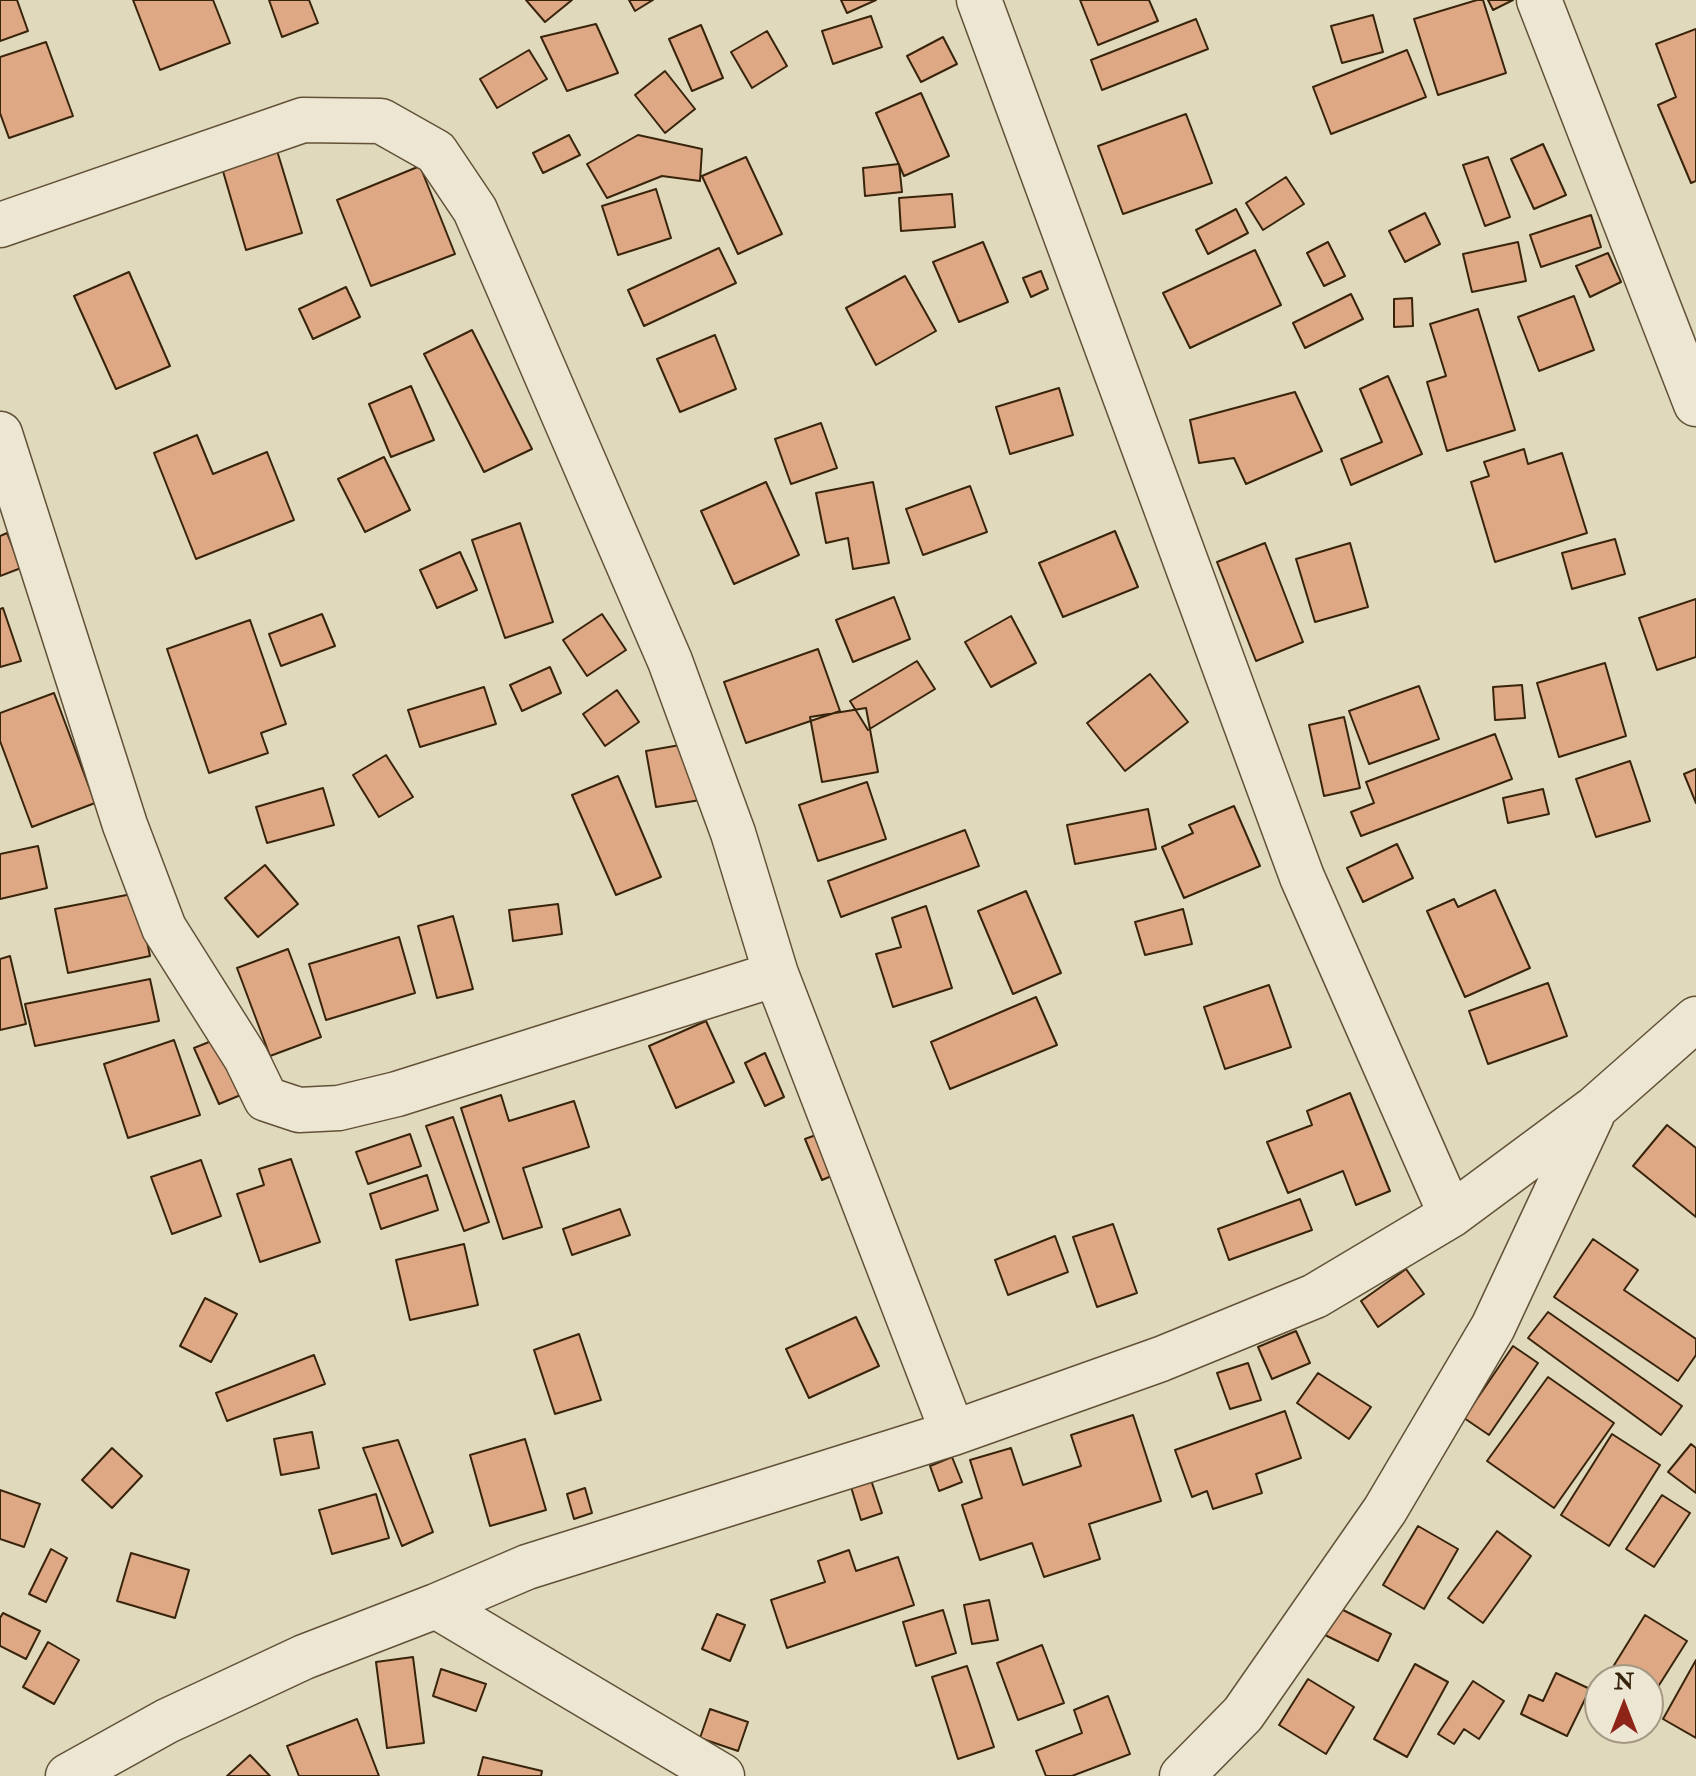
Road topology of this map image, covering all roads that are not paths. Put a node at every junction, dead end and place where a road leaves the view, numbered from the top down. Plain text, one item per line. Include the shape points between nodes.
1 (979, 0) edge
2 (1539, 0) edge
3 (0, 225) edge
4 (1696, 404) edge
5 (0, 434) edge
6 (776, 974) junction
7 (1696, 1019) edge
8 (1594, 1109) junction
9 (1451, 1215) junction
10 (953, 1433) junction
11 (436, 1606) junction
12 (68, 1776) edge
13 (722, 1776) edge
14 (1182, 1776) edge

1 - 9 street via 1302,877
2 - 4 street
3 - 6 street via 303,120 381,121 436,152 475,210 670,661 733,833
5 - 6 street via 125,825 164,928 266,1099 299,1110 339,1108 397,1094
6 - 10 street
7 - 8 street
8 - 9 street
8 - 14 street via 1493,1327 1385,1510 1243,1714
9 - 10 street via 1315,1296 1161,1359
10 - 11 street via 527,1567
11 - 12 street via 304,1657 167,1721
11 - 13 street

